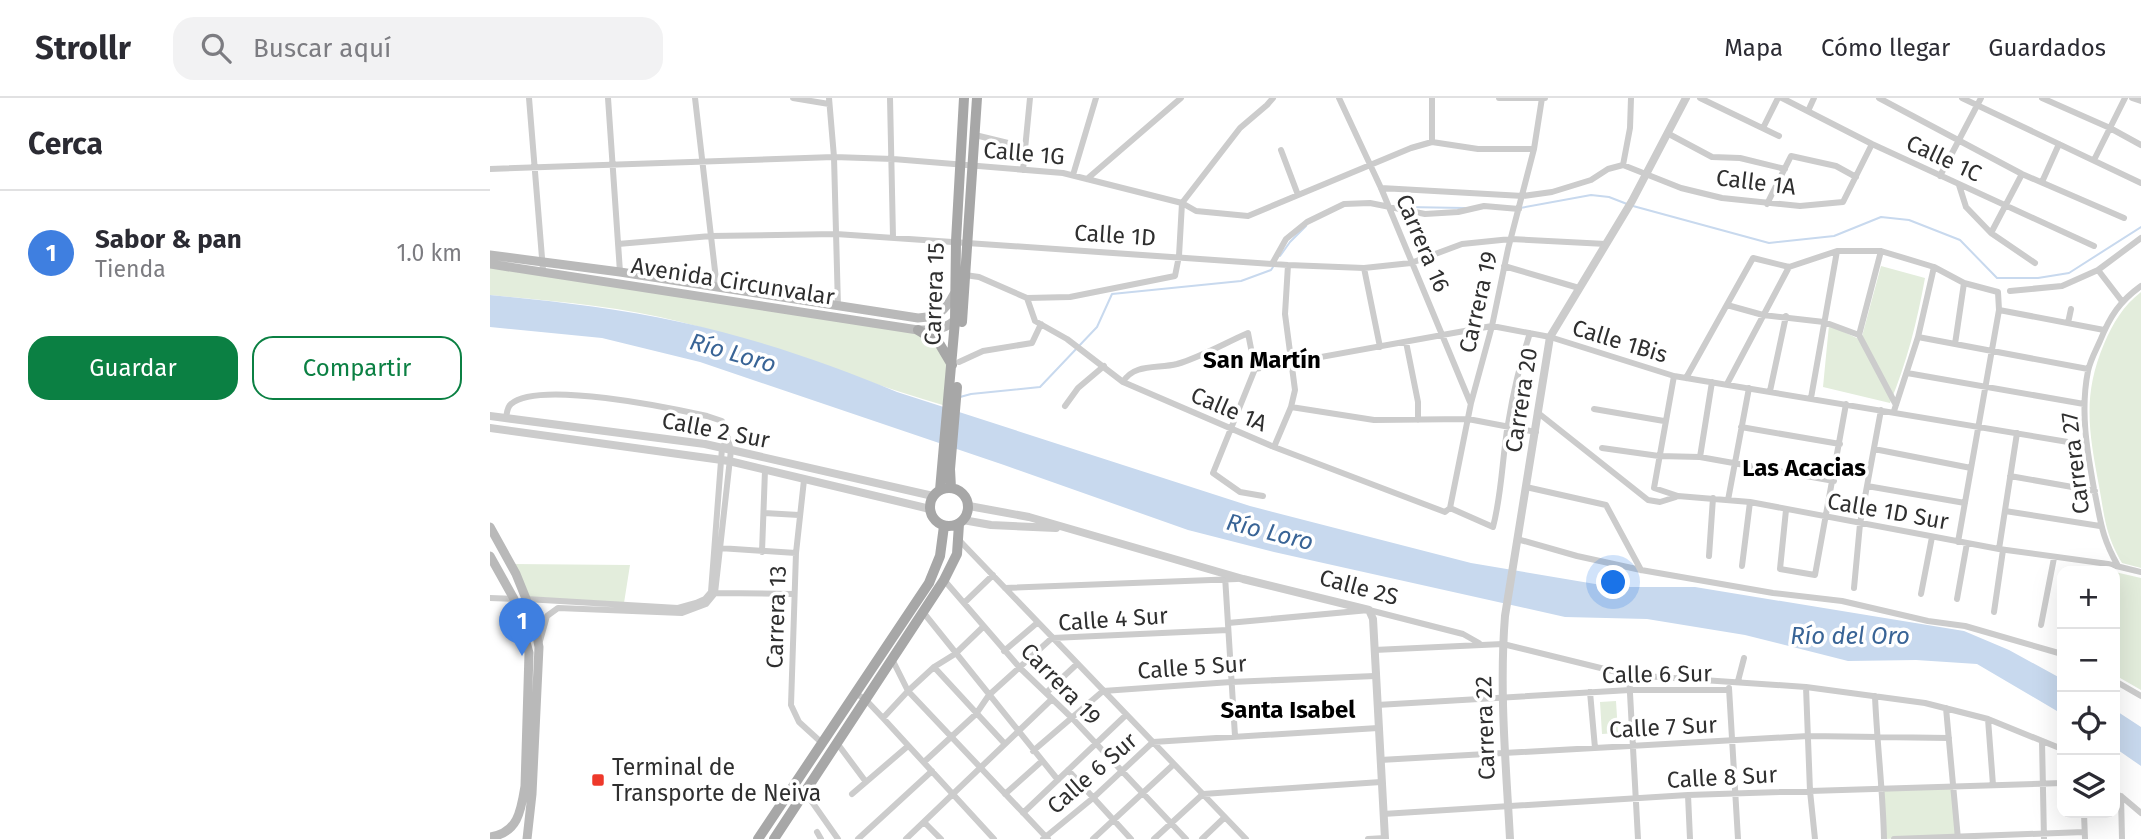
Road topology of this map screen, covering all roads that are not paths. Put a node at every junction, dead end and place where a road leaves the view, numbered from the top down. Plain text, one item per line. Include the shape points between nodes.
1 (528, 98) edge
2 (608, 98) edge
3 (695, 98) edge
4 (793, 98) edge
5 (890, 98) edge
6 (964, 98) edge
7 (977, 98) edge
8 (1030, 98) edge
9 (1096, 98) edge
10 (1181, 98) edge
11 (1273, 98) edge
12 (1339, 98) edge
13 (1432, 98) edge
14 (1499, 98) edge
15 (1543, 98) edge
16 (1631, 98) edge
17 (1686, 98) edge
18 (1700, 98) edge
19 (1780, 98) edge
20 (1814, 98) edge
21 (1879, 98) edge
22 (1962, 98) edge
23 (2042, 98) edge
24 (2125, 98) edge
25 (2133, 98) edge
26 (829, 101) edge
27 (2141, 101) edge
28 (1979, 102) edge
29 (1808, 111) junction
30 (1763, 128) junction
31 (2110, 128) junction
32 (1668, 133) junction
33 (975, 135) junction
34 (1779, 136) dead end
35 (1960, 141) junction
36 (1432, 142) junction
37 (1872, 144) junction
38 (2059, 144) junction
39 (2141, 145) edge
40 (1025, 147) junction
41 (1534, 149) junction
42 (1281, 150) dead end
43 (834, 158) junction
44 (893, 159) junction
45 (2094, 160) junction
46 (702, 161) junction
47 (613, 164) junction
48 (960, 165) junction
49 (1370, 165) junction
50 (1623, 165) junction
51 (973, 166) junction
52 (533, 167) junction
53 (490, 169) edge
54 (1785, 169) junction
55 (1023, 170) junction
56 (1647, 173) junction
57 (2022, 174) junction
58 (1073, 175) junction
59 (1940, 176) junction
60 (1856, 177) junction
61 (1087, 179) junction
62 (2042, 181) junction
63 (2141, 183) edge
64 (1959, 185) junction
65 (1381, 188) junction
66 (1298, 195) junction
67 (1182, 203) junction
68 (1767, 204) junction
69 (1520, 205) junction
70 (1388, 206) junction
71 (2005, 206) junction
72 (2124, 218) dead end
73 (1990, 233) junction
74 (836, 234) junction
75 (711, 236) junction
76 (893, 237) junction
77 (2141, 238) edge
78 (1511, 239) junction
79 (956, 241) junction
80 (968, 243) junction
81 (618, 244) junction
82 (1606, 244) junction
83 (2094, 246) dead end
84 (1837, 251) junction
85 (1881, 251) junction
86 (490, 255) edge
87 (1179, 256) junction
88 (1411, 263) junction
89 (2035, 263) dead end
90 (490, 264) edge
91 (1272, 264) junction
92 (1288, 265) junction
93 (543, 266) junction
94 (1504, 266) junction
95 (1789, 267) junction
96 (1934, 267) junction
97 (1364, 268) junction
98 (2098, 270) junction
99 (620, 272) junction
100 (965, 275) junction
101 (1964, 283) junction
102 (2141, 286) edge
103 (717, 288) junction
104 (1579, 288) junction
105 (2010, 291) dead end
106 (955, 292) junction
107 (1027, 298) junction
108 (2121, 300) junction
109 (1727, 305) junction
110 (838, 307) junction
111 (2071, 309) dead end
112 (962, 310) junction
113 (1999, 310) junction
114 (1763, 314) junction
115 (1786, 316) junction
116 (955, 321) junction
117 (1824, 322) junction
118 (2068, 323) junction
119 (1041, 324) junction
120 (1492, 326) junction
121 (918, 330) junction
122 (2104, 330) junction
123 (1530, 334) junction
124 (1443, 335) junction
125 (1858, 335) junction
126 (1550, 337) junction
127 (1917, 337) junction
128 (1406, 342) junction
129 (1955, 344) junction
130 (1380, 346) junction
131 (1992, 351) junction
132 (1292, 363) junction
133 (1104, 366) junction
134 (955, 368) junction
135 (1255, 369) junction
136 (2088, 369) junction
137 (1907, 373) junction
138 (1674, 376) junction
139 (1686, 378) junction
140 (1122, 382) junction
141 (1712, 382) junction
142 (1727, 384) junction
143 (1987, 386) junction
144 (1749, 388) junction
145 (1770, 391) junction
146 (1811, 398) junction
147 (1471, 403) junction
148 (1846, 404) junction
149 (2084, 404) junction
150 (1065, 406) dead end
151 (1291, 407) junction
152 (1895, 408) junction
153 (1594, 409) dead end
154 (1881, 410) junction
155 (1537, 412) junction
156 (490, 416) edge
157 (506, 418) junction
158 (1468, 419) junction
159 (1418, 420) junction
160 (1664, 421) junction
161 (1978, 425) junction
162 (1508, 426) junction
163 (1741, 427) junction
164 (490, 428) edge
165 (1230, 428) junction
166 (1536, 432) junction
167 (2017, 433) junction
168 (1840, 444) junction
169 (2086, 445) junction
170 (1274, 447) junction
171 (1602, 448) dead end
172 (726, 449) junction
173 (1874, 449) junction
174 (1658, 456) junction
175 (1700, 457) junction
176 (725, 460) junction
177 (1734, 463) junction
178 (946, 468) junction
179 (1971, 468) junction
180 (765, 470) junction
181 (2010, 476) junction
182 (804, 480) junction
183 (1834, 481) junction
184 (1867, 486) junction
185 (1526, 487) junction
186 (951, 488) junction
187 (2095, 492) junction
188 (936, 493) junction
189 (1263, 496) dead end
190 (1678, 496) junction
191 (1713, 498) junction
192 (1728, 500) junction
193 (1750, 502) junction
194 (1965, 503) junction
195 (969, 506) junction
196 (930, 509) junction
197 (1448, 510) junction
198 (1786, 510) junction
199 (2005, 511) junction
200 (764, 513) junction
201 (799, 515) junction
202 (1827, 518) junction
203 (961, 522) junction
204 (1860, 524) junction
205 (944, 526) junction
206 (2100, 526) junction
207 (490, 527) edge
208 (1493, 527) joint
209 (1066, 528) junction
210 (1932, 537) junction
211 (959, 539) junction
212 (1517, 539) junction
213 (1958, 542) junction
214 (1967, 543) junction
215 (719, 548) junction
216 (2001, 550) junction
217 (762, 552) junction
218 (796, 553) junction
219 (490, 556) edge
220 (1709, 556) dead end
221 (2054, 558) junction
222 (1742, 566) dead end
223 (2096, 566) edge
224 (2118, 566) edge
225 (2120, 567) edge
226 (1641, 570) junction
227 (2141, 572) edge
228 (993, 575) junction
229 (1225, 576) junction
230 (944, 580) junction
231 (1005, 588) junction
232 (1854, 588) dead end
233 (715, 593) junction
234 (794, 594) junction
235 (1922, 594) dead end
236 (490, 598) edge
237 (514, 599) junction
238 (526, 599) junction
239 (1957, 599) dead end
240 (706, 601) junction
241 (964, 603) junction
242 (1369, 610) junction
243 (923, 612) junction
244 (1994, 612) dead end
245 (1505, 616) joint
246 (1037, 623) junction
247 (2041, 625) dead end
248 (1228, 626) junction
249 (983, 627) junction
250 (1052, 638) junction
251 (1481, 643) junction
252 (1503, 644) junction
253 (539, 647) junction
254 (1374, 650) junction
255 (1004, 651) junction
256 (2057, 653) edge
257 (955, 654) junction
258 (1744, 658) dead end
259 (892, 659) junction
260 (1077, 664) junction
261 (934, 667) junction
262 (1020, 668) junction
263 (1629, 675) junction
264 (1375, 676) junction
265 (1738, 681) junction
266 (1231, 682) junction
267 (2120, 684) edge
268 (1729, 686) junction
269 (1806, 687) junction
270 (1630, 690) junction
271 (908, 691) junction
272 (1103, 691) junction
273 (1590, 692) junction
274 (855, 693) junction
275 (1046, 693) junction
276 (989, 695) junction
277 (1875, 696) junction
278 (2141, 696) edge
279 (865, 699) junction
280 (1052, 699) junction
281 (1501, 699) junction
282 (1377, 705) junction
283 (1946, 708) junction
284 (976, 713) junction
285 (1126, 715) junction
286 (883, 718) junction
287 (1072, 718) junction
288 (1988, 719) junction
289 (1378, 728) junction
290 (1020, 733) junction
291 (951, 736) junction
292 (1235, 736) junction
293 (1808, 736) junction
294 (1877, 737) junction
295 (1949, 738) junction
296 (2042, 741) junction
297 (1153, 742) junction
298 (1732, 742) junction
299 (822, 743) junction
300 (836, 743) junction
301 (1004, 744) junction
302 (1095, 744) junction
303 (908, 746) junction
304 (1633, 746) junction
305 (2057, 747) edge
306 (1595, 748) junction
307 (1033, 751) junction
308 (1504, 753) junction
309 (1380, 760) junction
310 (1042, 761) junction
311 (924, 762) junction
312 (1174, 764) junction
313 (982, 769) junction
314 (1068, 770) junction
315 (932, 771) junction
316 (1121, 771) junction
317 (1058, 780) junction
318 (866, 782) junction
319 (1381, 782) junction
320 (2043, 783) junction
321 (2057, 783) edge
322 (1993, 785) junction
323 (1953, 787) junction
324 (804, 790) junction
325 (1883, 790) junction
326 (1810, 791) junction
327 (1143, 793) junction
328 (1737, 793) junction
329 (852, 794) dead end
330 (1005, 794) junction
331 (1203, 794) junction
332 (953, 795) junction
333 (1688, 795) junction
334 (2120, 797) edge
335 (1093, 798) junction
336 (1638, 799) junction
337 (1508, 806) junction
338 (1023, 813) junction
339 (2141, 813) edge
340 (1383, 814) junction
341 (1225, 817) junction
342 (2120, 817) edge
343 (1114, 820) junction
344 (924, 822) junction
345 (1172, 822) junction
346 (2085, 835) edge
347 (2044, 836) edge
348 (491, 838) edge
349 (1045, 838) edge
350 (1385, 838) edge
351 (1958, 838) edge
352 (527, 839) edge
353 (758, 839) edge
354 (774, 839) edge
355 (838, 839) edge
356 (858, 839) edge
357 (906, 839) edge
358 (940, 839) edge
359 (994, 839) edge
360 (1093, 839) edge
361 (1131, 839) edge
362 (1154, 839) edge
363 (1186, 839) edge
364 (1202, 839) edge
365 (1246, 839) edge
366 (1368, 839) edge
367 (1510, 839) edge
368 (1638, 839) edge
369 (1690, 839) edge
370 (1738, 839) edge
371 (1815, 839) edge
372 (1884, 839) edge
373 (1894, 839) edge
374 (1907, 839) edge
375 (2122, 839) edge

1 - 52 street
2 - 47 street
3 - 46 street
4 - 26 street
5 - 44 street
6 - 48 main road, Carrera 15
7 - 33 main road, Carrera 15
8 - 40 street
9 - 58 street
10 - 61 street
11 - 67 street via 1240,128
12 - 49 street, Carrera 16
13 - 36 street
14 - 15 street
15 - 41 street, Carrera 19
16 - 50 street
17 - 32 street, Carrera 20
18 - 30 street
19 - 29 street, Calle 1C
19 - 30 street
20 - 29 street
21 - 35 street
22 - 28 street
23 - 31 street
24 - 31 street
25 - 27 street
26 - 43 street
28 - 35 street
28 - 38 street
29 - 37 street, Calle 1C
30 - 34 street
31 - 39 street
31 - 45 street
32 - 54 street via 1712,157 1740,158
32 - 56 street, Carrera 20
33 - 40 street
33 - 51 main road, Carrera 15
35 - 57 street
35 - 59 street
36 - 41 street, Calle 1G via 1478,149
36 - 49 street, Calle 1G
37 - 59 street, Calle 1C
37 - 60 street
38 - 45 street
38 - 62 street
40 - 55 street
41 - 69 street, Carrera 19
42 - 66 street
43 - 44 street, Calle 1G
43 - 46 street, Calle 1G
43 - 74 street
44 - 48 street, Calle 1G
44 - 76 street
45 - 63 street
46 - 47 street, Calle 1G
46 - 75 street
47 - 52 street, Calle 1G
47 - 81 street
48 - 51 street, Calle 1G
48 - 79 main road, Carrera 15
49 - 65 street, Carrera 16
49 - 66 street, Calle 1G
50 - 56 street, Calle 1A
50 - 69 street
51 - 55 street, Calle 1G
51 - 80 main road, Carrera 15
52 - 53 street, Calle 1G
52 - 93 street
54 - 60 street via 1791,156 1836,166
54 - 68 street
55 - 58 street, Calle 1G
56 - 68 street, Calle 1A via 1681,188
56 - 82 street, Carrera 20
57 - 62 street
57 - 71 street
58 - 61 street, Calle 1G
59 - 64 street, Calle 1C
60 - 68 street, Calle 1A via 1843,202
61 - 67 street, Calle 1G
62 - 72 street
64 - 71 street, Calle 1C
64 - 73 street via 1966,207
65 - 69 street
65 - 70 street, Carrera 16
66 - 67 street, Calle 1G via 1248,216 1196,211
67 - 87 street
69 - 70 street via 1425,214
69 - 78 street, Carrera 19
70 - 88 street, Carrera 16
70 - 91 street via 1344,204 1307,222 1286,239
71 - 73 street
71 - 83 street, Calle 1C
73 - 89 street
74 - 75 street, Calle 1D
74 - 76 street, Calle 1D
74 - 110 street
75 - 81 street, Calle 1D
75 - 103 street
76 - 79 street, Calle 1D
77 - 98 street
78 - 82 street, Calle 1D
78 - 88 street, Calle 1D via 1462,244
78 - 94 street, Carrera 19
79 - 80 street, Calle 1D
79 - 106 main road, Carrera 15
80 - 87 street, Calle 1D
80 - 100 main road, Carrera 15
81 - 99 street
82 - 104 street, Carrera 20
84 - 85 street
84 - 95 street
84 - 117 street
85 - 96 street
85 - 125 street
86 - 93 main road, Avenida Circunvalar
87 - 91 street, Calle 1D
87 - 107 street via 1175,276 1070,297
88 - 97 street, Calle 1D
88 - 124 street, Carrera 16
90 - 93 main road, Avenida Circunvalar
91 - 92 street, Calle 1D
92 - 97 street, Calle 1D
92 - 132 street via 1285,314
93 - 99 main road, Avenida Circunvalar
93 - 121 main road, Avenida Circunvalar
94 - 104 street
94 - 120 street, Carrera 19
95 - 109 street via 1753,258
95 - 114 street
96 - 101 street
96 - 127 street
97 - 130 street
98 - 105 street via 2062,286
98 - 108 street
99 - 103 main road, Avenida Circunvalar
100 - 107 street
100 - 112 main road, Carrera 15
101 - 113 street via 1998,292
101 - 129 street
102 - 108 street, Carrera 27
103 - 110 main road, Avenida Circunvalar
104 - 126 street, Carrera 20
106 - 110 main road, Avenida Circunvalar via 942,313 928,318
106 - 116 main road, Carrera 15
107 - 119 street via 1035,321
108 - 122 street, Carrera 27
109 - 114 street
109 - 139 street
111 - 118 street
112 - 116 main road
112 - 134 main road, Carrera 15
113 - 118 street
113 - 131 street
114 - 115 street
114 - 142 street
115 - 117 street
115 - 145 street
116 - 121 main road, Avenida Circunvalar via 936,330
116 - 134 main road, Carrera 15
117 - 125 street
117 - 146 street
118 - 122 street
119 - 133 street, Calle 1A
119 - 134 street via 1032,343 983,351
120 - 123 street, Calle 1Bis
120 - 124 street, Calle 1Bis
120 - 147 street, Carrera 19
121 - 134 main road via 939,343
122 - 136 street, Carrera 27
123 - 126 street, Calle 1Bis
123 - 162 street, Carrera 20
124 - 128 street, Calle 1Bis
124 - 147 street, Carrera 16
125 - 152 street
126 - 138 street, Calle 1Bis
126 - 155 street, Carrera 20
127 - 129 street
127 - 137 street
128 - 130 street, Calle 1Bis
128 - 159 street
129 - 131 street
130 - 132 street, Calle 1Bis
131 - 136 street
131 - 143 street
132 - 135 street, Calle 1Bis
132 - 151 street via 1295,390
133 - 140 street, Calle 1A
133 - 150 street
134 - 178 main road, Carrera 15
135 - 140 street via 1248,333 1176,364 1132,372
135 - 165 street
136 - 149 street, Carrera 27
137 - 143 street
137 - 152 street
138 - 139 street, Calle 1Bis
138 - 160 street
139 - 141 street, Calle 1Bis
140 - 165 street, Calle 1A
141 - 142 street, Calle 1Bis
141 - 175 street
142 - 144 street, Calle 1Bis
143 - 149 street
143 - 161 street
144 - 145 street, Calle 1Bis
144 - 163 street
145 - 146 street, Calle 1Bis
146 - 148 street, Calle 1Bis
147 - 158 street, Carrera 19
148 - 154 street, Calle 1Bis
148 - 168 street
149 - 169 street, Carrera 27
151 - 159 street via 1374,420
151 - 170 street
152 - 154 street, Calle 1Bis
152 - 161 street, Calle 1Bis
153 - 160 street
154 - 173 street
155 - 166 street, Carrera 20
155 - 190 street via 1648,500 1660,502
156 - 157 street, Calle 2 Sur
157 - 172 street, Calle 2 Sur
157 - 172 street via 513,402 529,396 595,397 707,415 722,421 728,438
158 - 159 street
158 - 162 street
158 - 197 street, Carrera 19
160 - 174 street
161 - 167 street, Calle 1Bis
161 - 179 street
162 - 166 street
162 - 208 street, Carrera 20
163 - 168 street
163 - 177 street
164 - 176 street, Calle 2 Sur
165 - 170 street, Calle 1A
165 - 189 street via 1213,473 1240,492
166 - 185 street, Carrera 20
167 - 169 street, Calle 1Bis
167 - 181 street
168 - 183 street
169 - 187 street, Carrera 27
170 - 197 street, Calle 1A
171 - 174 street
172 - 176 street
172 - 188 street, Calle 2 Sur
173 - 179 street
173 - 184 street
174 - 175 street
174 - 190 street, Calle 1D Sur via 1654,488
175 - 177 street
176 - 180 street, Calle 2 Sur
176 - 215 street
176 - 240 street via 711,592
177 - 183 street
177 - 192 street
178 - 186 main road, Carrera 15
178 - 188 main road, Carrera 15
179 - 194 street
180 - 182 street, Calle 2 Sur
180 - 200 street
181 - 187 street
181 - 199 street
182 - 196 street, Calle 2 Sur
182 - 201 street, Carrera 13
183 - 202 street
184 - 194 street
184 - 204 street
185 - 212 street, Carrera 20
185 - 226 street via 1606,505
186 - 188 main road
186 - 195 main road via 963,494
187 - 206 street, Carrera 27
188 - 196 main road
190 - 191 street, Calle 1D Sur
191 - 192 street, Calle 1D Sur
191 - 220 street
192 - 193 street, Calle 1D Sur
193 - 198 street, Calle 1D Sur
193 - 222 street
194 - 213 street
195 - 203 main road
195 - 209 street
196 - 205 main road
197 - 208 street, Calle 1A
198 - 202 street, Calle 1D Sur
198 - 202 street via 1780,569 1815,575
199 - 206 street
199 - 216 street
200 - 201 street
200 - 217 street
201 - 218 street, Carrera 13
202 - 204 street, Calle 1D Sur
203 - 205 main road
203 - 209 street
203 - 211 main road
204 - 210 street, Calle 1D Sur
204 - 232 street
205 - 274 main road via 940,556 929,583
206 - 224 street, Carrera 27
207 - 238 main road
209 - 229 street
210 - 213 street, Calle 1D Sur
210 - 235 street
211 - 228 street
211 - 230 main road
212 - 226 street
212 - 245 street, Carrera 20
213 - 214 street, Calle 1D Sur
214 - 216 street, Calle 1D Sur
214 - 239 street
215 - 217 street
215 - 233 street
216 - 221 street, Calle 1D Sur
216 - 244 street
217 - 218 street
218 - 234 street, Carrera 13
219 - 237 main road
221 - 223 street, Calle 1D Sur
221 - 247 street
225 - 227 street
226 - 256 street via 1842,601 1965,626
228 - 231 street
228 - 241 street
229 - 231 street
229 - 242 street, Calle 2S
229 - 248 street
230 - 241 street, Carrera 19
230 - 243 main road
231 - 246 street
233 - 234 street
233 - 240 street
234 - 299 street, Carrera 13 via 791,705 799,722
236 - 237 street
237 - 348 main road via 529,653 525,786 519,818 510,830
238 - 240 street via 678,608
238 - 253 main road
240 - 253 street via 682,613 558,608 545,621
241 - 249 street, Carrera 19
242 - 248 street, Calle 4 Sur
242 - 251 street, Calle 2S via 1463,634
242 - 254 street
243 - 257 street
243 - 259 main road
245 - 252 street, Carrera 22
246 - 250 street
246 - 255 street
248 - 250 street, Calle 4 Sur
248 - 266 street
249 - 255 street, Carrera 19
249 - 257 street
250 - 260 street
250 - 262 street, Calle 4 Sur
251 - 252 street
251 - 254 street
252 - 263 street
252 - 281 street, Carrera 22
253 - 352 main road
254 - 264 street
255 - 262 street, Carrera 19
257 - 261 street
257 - 276 street
258 - 265 street
259 - 271 street
259 - 279 main road
260 - 272 street
260 - 275 street
261 - 271 street
261 - 284 street
262 - 275 street, Carrera 19
262 - 276 street, Calle 4 Sur
263 - 268 street
263 - 270 street
264 - 266 street, Calle 5 Sur
264 - 282 street
265 - 268 street, Calle 6 Sur
265 - 269 street, Calle 6 Sur
266 - 272 street, Calle 5 Sur
266 - 292 street
267 - 278 street
268 - 270 street, Calle 6 Sur
268 - 298 street
269 - 277 street, Calle 6 Sur
269 - 293 street
270 - 273 street, Calle 6 Sur
270 - 304 street
271 - 286 street
271 - 291 street
272 - 285 street
272 - 287 street
273 - 281 street, Calle 6 Sur
273 - 306 street
274 - 279 street
274 - 299 main road
275 - 280 street, Carrera 19
276 - 284 street, Calle 4 Sur
276 - 290 street
277 - 283 street, Calle 6 Sur
277 - 294 street
279 - 286 street
279 - 300 main road
280 - 287 street, Carrera 19
280 - 290 street
281 - 282 street, Calle 6 Sur
281 - 308 street, Carrera 22
282 - 289 street
283 - 288 street, Calle 6 Sur
283 - 295 street
284 - 291 street, Calle 4 Sur
284 - 301 street
285 - 297 street
285 - 302 street
286 - 303 street
287 - 302 street, Carrera 19
287 - 307 street
288 - 296 street, Calle 6 Sur
288 - 322 street
289 - 292 street, Calle 6 Sur
289 - 309 street
290 - 301 street
290 - 307 street
291 - 311 street, Calle 4 Sur
291 - 313 street
292 - 297 street, Calle 6 Sur
293 - 294 street, Calle 7 Sur
293 - 298 street, Calle 7 Sur
293 - 326 street
294 - 295 street, Calle 7 Sur
294 - 325 street
295 - 323 street
296 - 305 street, Calle 6 Sur
296 - 320 street
297 - 312 street
297 - 316 street, Calle 6 Sur
298 - 304 street, Calle 7 Sur
298 - 328 street
299 - 353 main road
300 - 318 street
300 - 324 main road
301 - 313 street
302 - 314 street
302 - 316 street, Carrera 19
303 - 311 street
303 - 318 street
304 - 306 street, Calle 7 Sur
304 - 336 street
306 - 308 street, Calle 7 Sur
307 - 310 street
308 - 309 street, Calle 7 Sur
308 - 337 street, Carrera 22
309 - 319 street
310 - 317 street
310 - 330 street
311 - 315 street
312 - 327 street
312 - 331 street
313 - 330 street
313 - 332 street
314 - 317 street
314 - 335 street
315 - 332 street
315 - 356 street
316 - 327 street, Carrera 19
316 - 335 street, Calle 6 Sur
317 - 338 street
318 - 329 street
319 - 331 street
319 - 340 street
320 - 321 street, Calle 8 Sur
320 - 322 street, Calle 8 Sur
320 - 347 street
322 - 323 street, Calle 8 Sur
323 - 325 street, Calle 8 Sur
323 - 351 street
324 - 354 main road
324 - 355 street
325 - 326 street, Calle 8 Sur
325 - 372 street
326 - 328 street, Calle 8 Sur
326 - 371 street
327 - 343 street
327 - 345 street, Carrera 19
328 - 333 street, Calle 8 Sur
328 - 370 street
330 - 338 street
331 - 341 street
331 - 345 street
332 - 344 street
332 - 359 street
333 - 336 street, Calle 8 Sur
333 - 369 street
334 - 339 street
335 - 343 street
335 - 349 street, Calle 6 Sur
336 - 337 street, Calle 8 Sur
336 - 368 street
337 - 340 street, Calle 8 Sur
337 - 367 street, Carrera 22
338 - 349 street
340 - 350 street
341 - 364 street
341 - 365 street
342 - 375 street
343 - 360 street
343 - 361 street
344 - 357 street
344 - 358 street
345 - 362 street
345 - 363 street, Carrera 19
346 - 347 street
347 - 351 street
350 - 366 street
351 - 374 street
373 - 374 street

